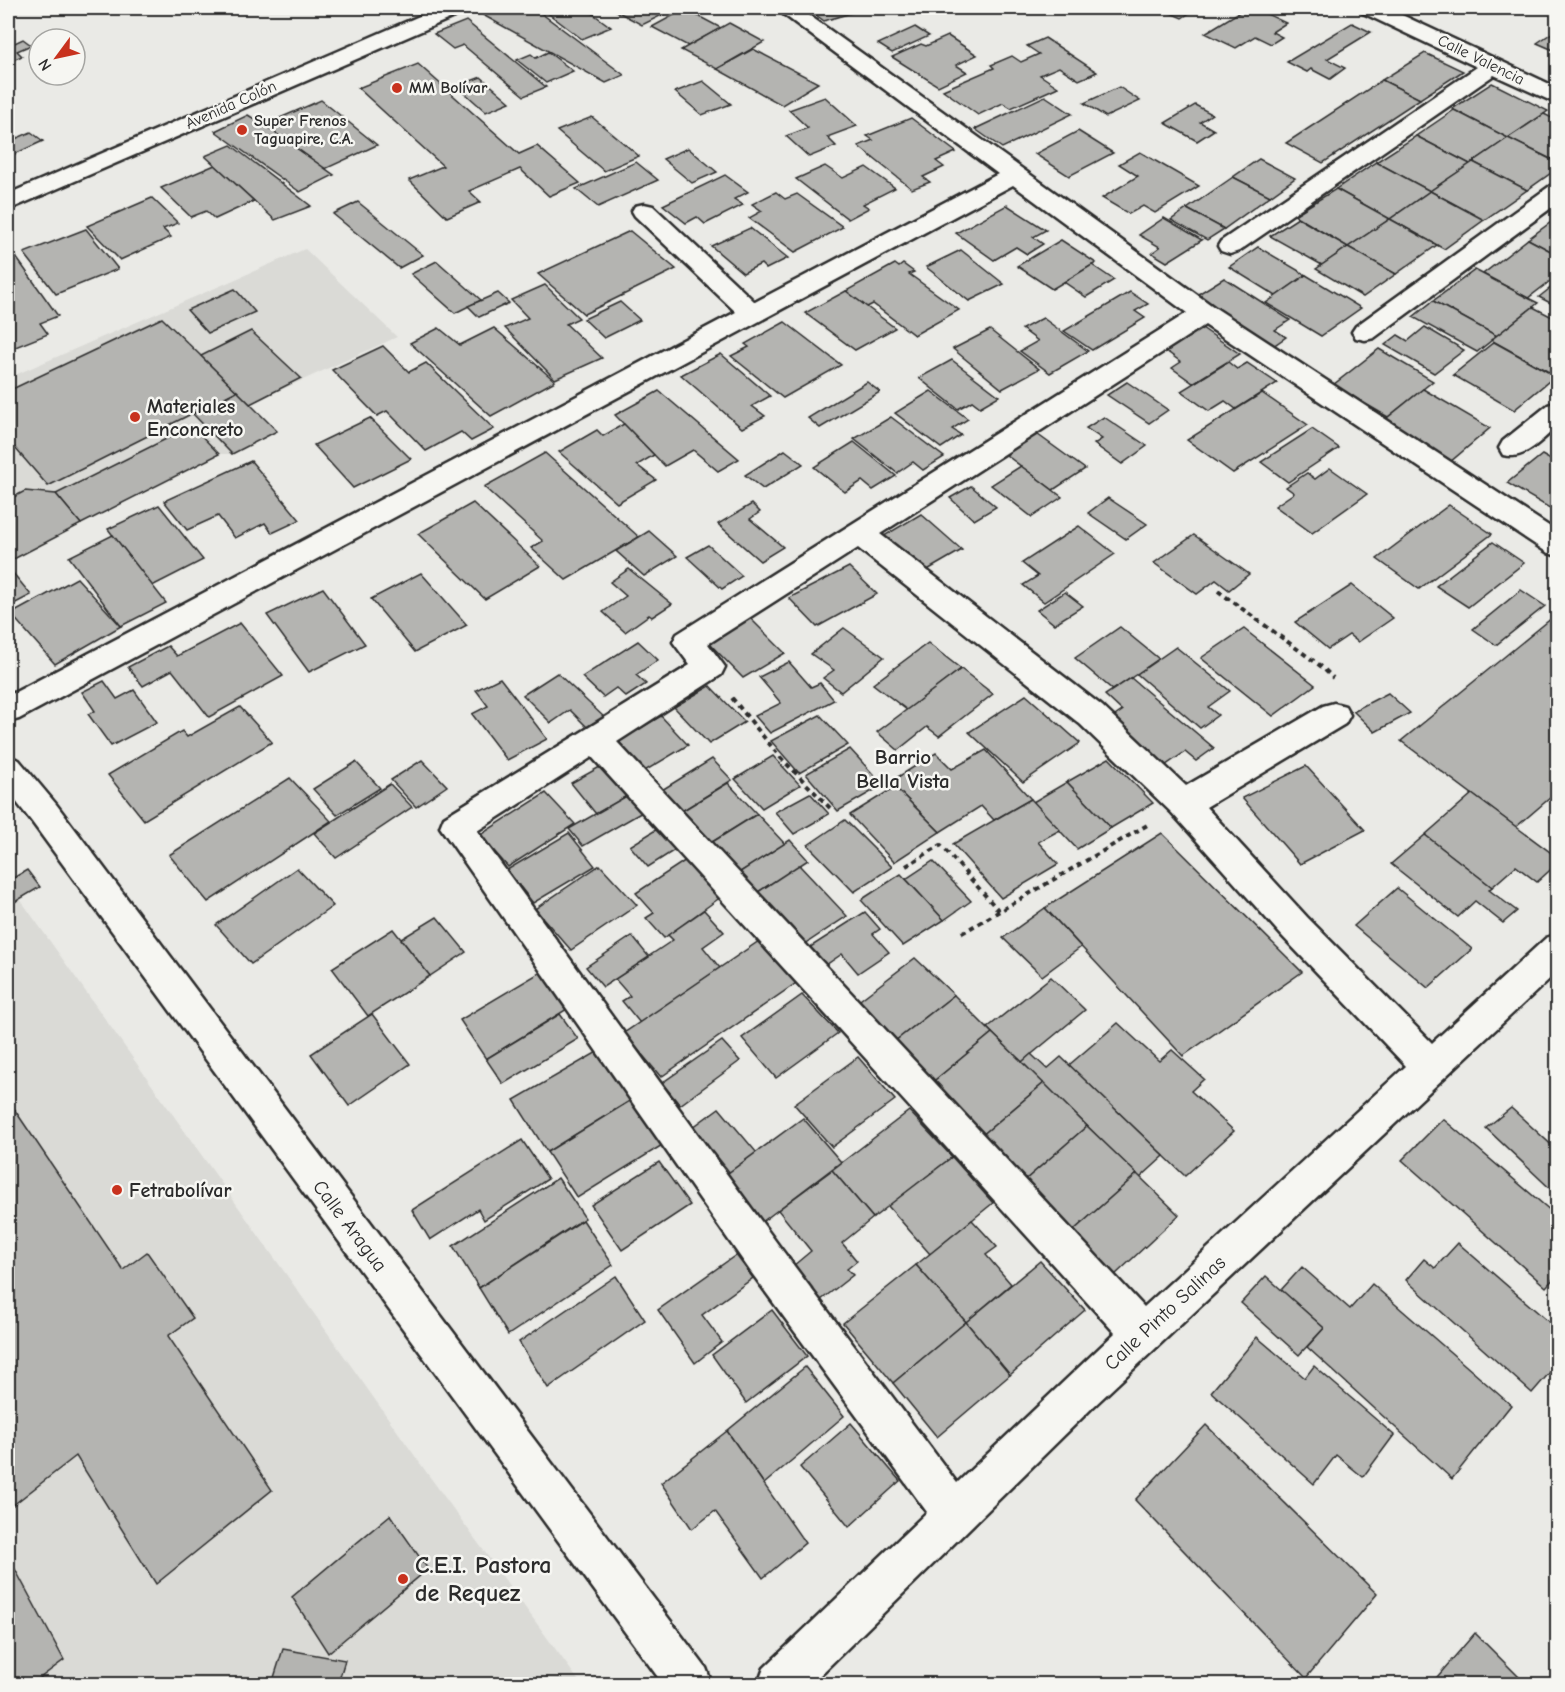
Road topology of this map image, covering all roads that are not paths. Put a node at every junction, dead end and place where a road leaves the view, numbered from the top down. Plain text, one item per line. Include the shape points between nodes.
1 (455, 8) edge
2 (786, 8) edge
3 (1371, 8) edge
4 (1493, 66) junction
5 (1557, 97) edge
6 (1014, 175) junction
7 (1557, 191) edge
8 (8, 203) edge
9 (644, 211) dead end
10 (1230, 246) dead end
11 (1204, 313) junction
12 (753, 314) junction
13 (1365, 332) dead end
14 (1557, 411) edge
15 (1513, 448) dead end
16 (859, 533) junction
17 (1557, 546) edge
18 (8, 710) edge
19 (1334, 715) road end
20 (595, 739) junction
21 (8, 769) edge
22 (1184, 804) junction
23 (1557, 949) edge
24 (1431, 1067) junction
25 (1143, 1335) junction
26 (955, 1515) junction
27 (787, 1682) edge
28 (690, 1684) edge

1 - 8 street, Avenida Colón
2 - 6 street
3 - 4 street, Calle Valencia
4 - 5 street, Calle Valencia
4 - 10 street
6 - 11 street
6 - 12 street
7 - 13 street
9 - 12 street
11 - 16 street
11 - 17 street
12 - 18 street
14 - 15 street
16 - 20 street via 688,642 710,667
16 - 22 street via 1091,715
19 - 22 street
20 - 25 street
20 - 26 street via 456,827
21 - 28 street, Calle Aragua
22 - 24 street via 1295,927
23 - 24 street, Calle Pinto Salinas
24 - 25 street, Calle Pinto Salinas
25 - 26 street, Calle Pinto Salinas
26 - 27 street, Calle Pinto Salinas

